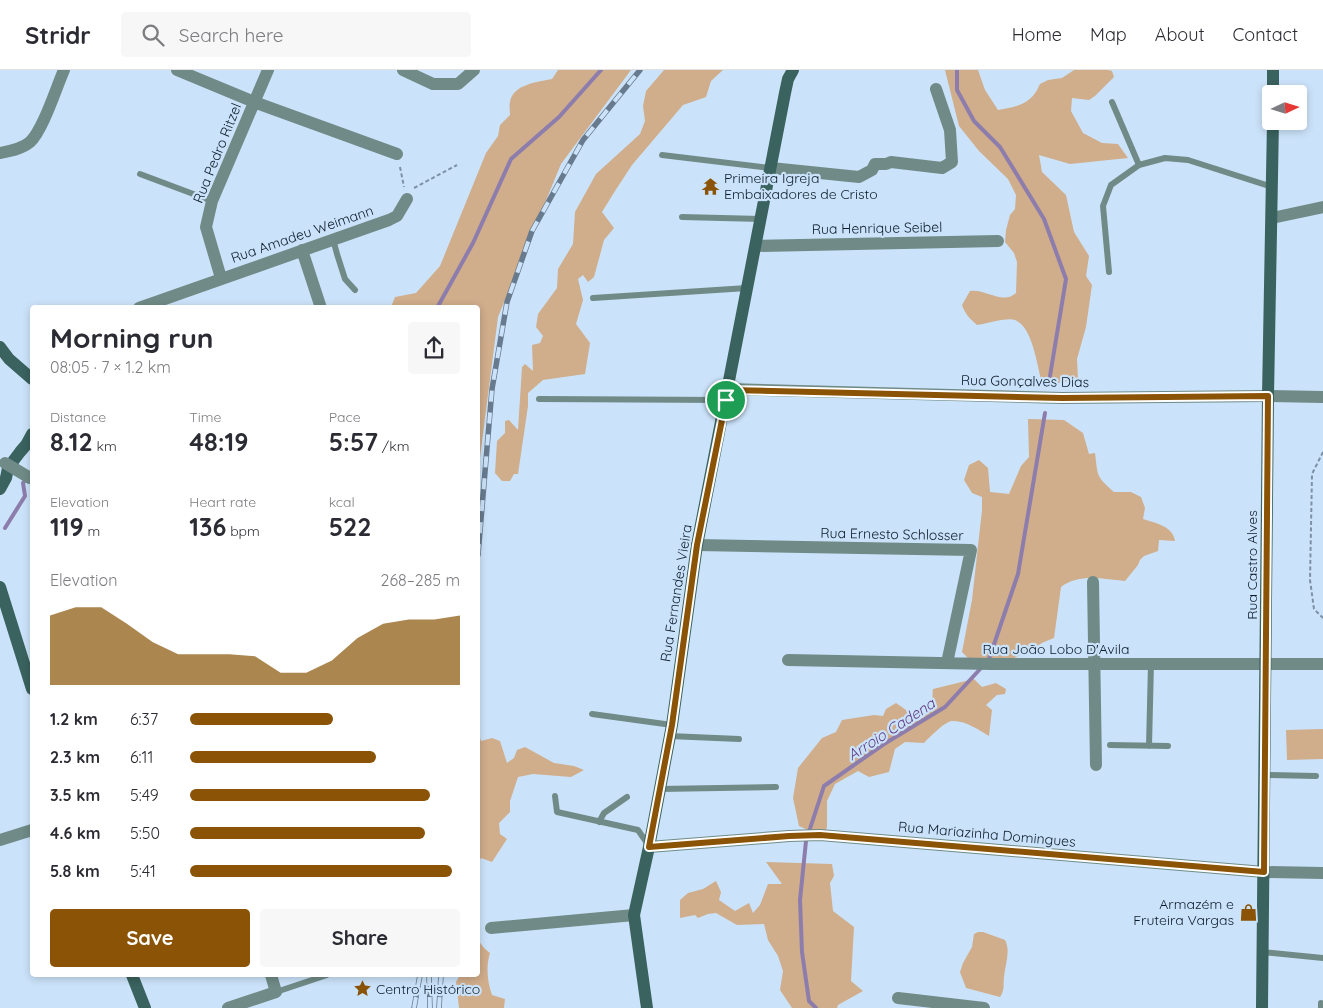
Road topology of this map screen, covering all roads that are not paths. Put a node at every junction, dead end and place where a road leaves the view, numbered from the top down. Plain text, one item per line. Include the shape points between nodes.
1 (64, 70) edge
2 (177, 70) edge
3 (268, 70) edge
4 (403, 70) edge
5 (474, 70) edge
6 (794, 70) edge
7 (1273, 70) edge
8 (1272, 85) edge
9 (936, 88) dead end
10 (254, 102) junction
11 (1112, 102) dead end
12 (1273, 130) edge
13 (0, 153) edge
14 (397, 154) road end
15 (662, 155) dead end
16 (1139, 165) junction
17 (771, 168) junction
18 (140, 174) dead end
19 (1272, 187) junction
20 (407, 199) road end
21 (212, 201) junction
22 (1323, 207) edge
23 (682, 217) dead end
24 (1272, 218) junction
25 (761, 219) junction
26 (333, 239) junction
27 (998, 241) dead end
28 (756, 246) junction
29 (302, 250) junction
30 (1108, 272) dead end
31 (220, 278) junction
32 (747, 288) junction
33 (355, 290) dead end
34 (593, 298) dead end
35 (147, 305) edge
36 (320, 305) edge
37 (0, 347) edge
38 (30, 377) edge
39 (727, 395) junction
40 (1268, 396) junction
41 (1323, 397) edge
42 (539, 399) dead end
43 (29, 440) edge
44 (2, 462) edge
45 (30, 478) edge
46 (3, 483) edge
47 (697, 545) junction
48 (1093, 582) dead end
49 (0, 586) edge
50 (788, 660) dead end
51 (948, 663) junction
52 (1094, 663) junction
53 (1151, 663) junction
54 (1266, 663) junction
55 (1323, 664) edge
56 (30, 683) edge
57 (592, 714) dead end
58 (671, 731) junction
59 (739, 739) dead end
60 (1110, 746) dead end
61 (1149, 746) junction
62 (1168, 746) dead end
63 (1096, 765) dead end
64 (1265, 775) junction
65 (1316, 776) dead end
66 (776, 787) dead end
67 (660, 790) junction
68 (555, 796) dead end
69 (628, 797) dead end
70 (599, 822) junction
71 (30, 831) edge
72 (0, 840) edge
73 (649, 847) junction
74 (1264, 872) junction
75 (1323, 874) edge
76 (634, 916) junction
77 (490, 928) dead end
78 (1263, 952) junction
79 (1323, 958) edge
80 (133, 977) edge
81 (272, 977) edge
82 (321, 977) edge
83 (276, 992) junction
84 (898, 998) dead end
85 (144, 1008) edge
86 (228, 1008) edge
87 (648, 1008) edge
88 (984, 1008) edge
89 (1262, 1008) edge

1 - 13 street via 37,133 28,143
2 - 10 street
3 - 10 street, Rua Pedro Ritzel
4 - 5 street via 433,84 458,84
6 - 17 street, Rua Fernandes Vieira via 788,79
7 - 8 street
9 - 17 street via 950,130 952,162 942,168 891,162 875,164 872,170 859,177
10 - 14 street
10 - 21 street, Rua Pedro Ritzel
11 - 16 lane
12 - 19 street, Rua Castro Alves
15 - 17 lane
16 - 19 lane via 1165,158 1188,160
16 - 30 lane via 1110,185 1103,206
17 - 25 street, Rua Fernandes Vieira
18 - 21 lane
19 - 24 street, Rua Castro Alves
20 - 26 street, Rua Amadeu Weimann via 397,216
21 - 31 street, Rua Pedro Ritzel via 206,227
22 - 24 street
23 - 25 lane
24 - 40 street, Rua Castro Alves
25 - 28 street, Rua Fernandes Vieira
26 - 29 street, Rua Amadeu Weimann
26 - 33 lane via 345,279
27 - 28 street, Rua Henrique Seibel
28 - 32 street, Rua Fernandes Vieira
29 - 31 street, Rua Amadeu Weimann
29 - 36 street
31 - 35 street, Rua Amadeu Weimann
32 - 34 lane
32 - 39 street, Rua Fernandes Vieira
37 - 38 street
39 - 40 street, Rua Gonçalves Dias
39 - 42 lane
39 - 47 street, Rua Fernandes Vieira
40 - 41 street, Rua Gonçalves Dias
40 - 54 street, Rua Castro Alves
43 - 46 street via 8,468
44 - 45 street, bridge
47 - 51 street, Rua Ernesto Schlosser via 971,550
47 - 58 street, Rua Fernandes Vieira
48 - 52 street
49 - 56 street
50 - 51 street, Rua João Lobo D'Avila
51 - 52 street, Rua João Lobo D'Avila
52 - 53 street, Rua João Lobo D'Avila
52 - 63 street
53 - 54 street, Rua João Lobo D'Avila
53 - 61 lane
54 - 55 street, Rua João Lobo D'Avila
54 - 64 street, Rua Castro Alves
57 - 58 lane
58 - 59 lane
58 - 67 street, Rua Fernandes Vieira
60 - 61 lane
61 - 62 lane
64 - 65 lane
64 - 74 street, Rua Castro Alves
66 - 67 lane
67 - 73 street, Rua Fernandes Vieira
68 - 70 lane via 557,812
69 - 70 lane via 604,812
70 - 73 lane via 638,830
71 - 72 street
73 - 74 street, Rua Mariazinha Domingues via 820,835
73 - 76 street, Rua Fernandes Vieira
74 - 75 street, Rua Mariazinha Domingues
74 - 78 street, Rua Castro Alves
76 - 77 street
76 - 87 street
78 - 79 lane
78 - 89 street, Rua Castro Alves
80 - 85 street
81 - 83 street
82 - 83 lane
83 - 86 street
84 - 88 street

